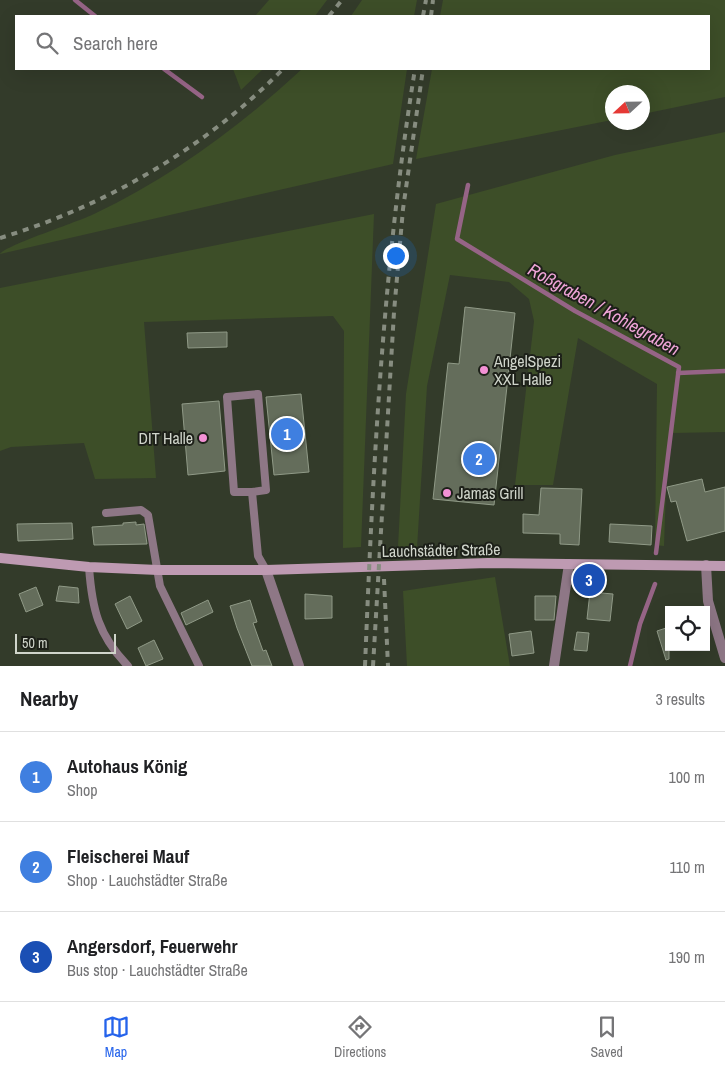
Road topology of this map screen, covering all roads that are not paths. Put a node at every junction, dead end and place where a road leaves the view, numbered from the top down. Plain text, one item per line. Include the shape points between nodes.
1 (252, 492) junction
2 (106, 512) dead end
3 (0, 558) edge
4 (569, 564) junction
5 (706, 566) junction
6 (725, 566) edge
7 (88, 567) junction
8 (158, 570) junction
9 (266, 570) junction
10 (725, 658) edge
11 (128, 666) edge
12 (199, 666) edge
13 (299, 666) edge
14 (554, 666) edge

1 - 1 lane via 234,492 227,397 258,394 266,490
1 - 9 lane via 258,556
2 - 8 lane via 140,510 148,515
3 - 7 main road, Lauchstädter Straße
4 - 5 main road, Lauchstädter Straße
4 - 9 main road, Lauchstädter Straße
4 - 14 street
5 - 6 main road, Lauchstädter Straße
5 - 10 street via 708,601
7 - 8 main road, Lauchstädter Straße
7 - 11 lane via 98,623 107,641
8 - 9 main road, Lauchstädter Straße
8 - 12 lane via 160,586
9 - 13 street

